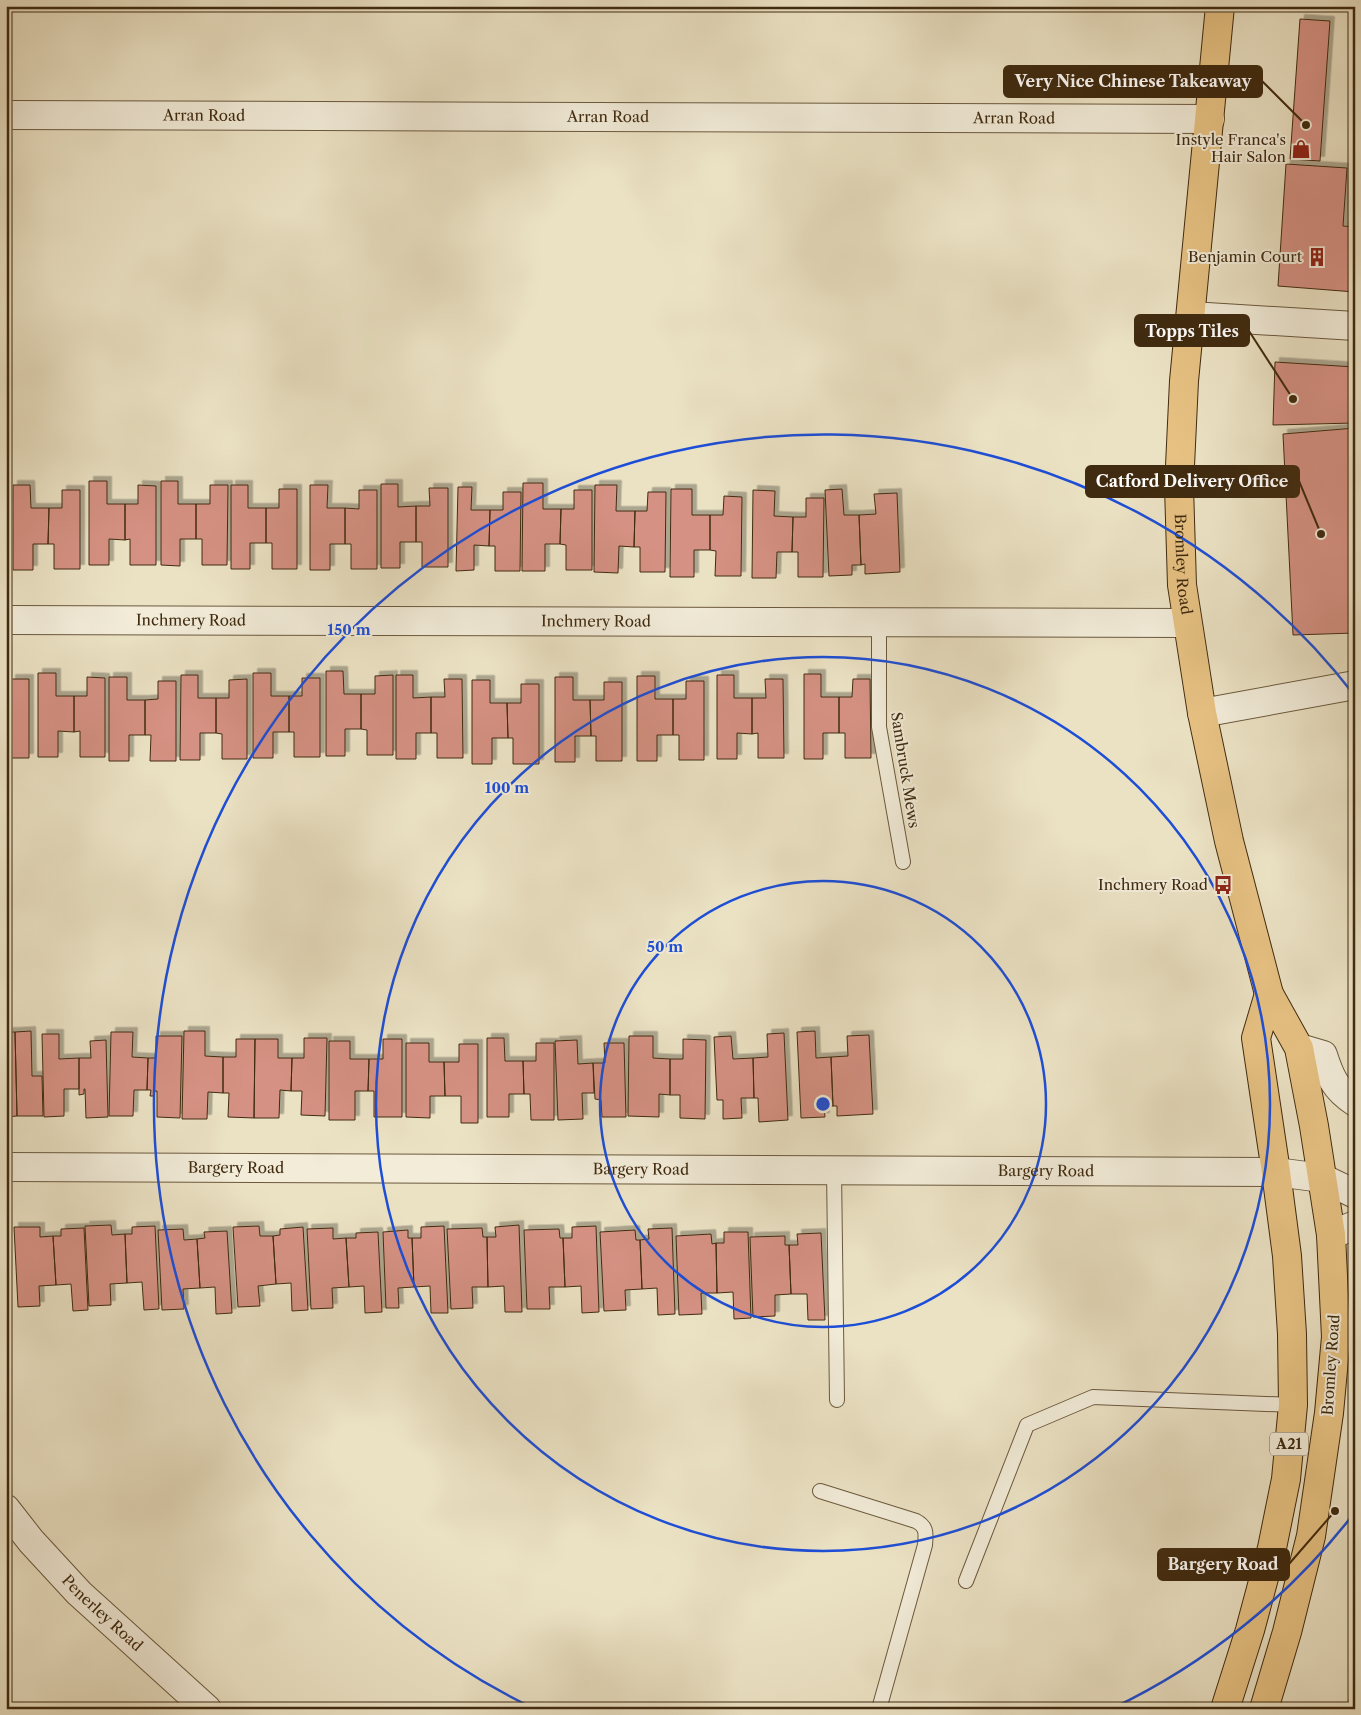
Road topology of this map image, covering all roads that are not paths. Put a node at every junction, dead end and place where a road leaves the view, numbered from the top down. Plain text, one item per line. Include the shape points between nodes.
1 (1220, 6) edge
2 (6, 115) edge
3 (1210, 119) junction
4 (1191, 316) junction
5 (1355, 326) edge
6 (6, 620) edge
7 (879, 622) junction
8 (1187, 623) junction
9 (1355, 685) edge
10 (1202, 713) junction
11 (903, 862) dead end
12 (1269, 994) junction
13 (1298, 1048) junction
14 (1355, 1102) edge
15 (6, 1168) edge
16 (834, 1170) junction
17 (1276, 1172) junction
18 (1322, 1178) junction
19 (1355, 1194) edge
20 (1343, 1230) edge
21 (837, 1400) dead end
22 (1293, 1405) junction
23 (820, 1491) dead end
24 (6, 1509) edge
25 (966, 1581) dead end
26 (207, 1709) edge
27 (879, 1709) edge
28 (1225, 1709) edge
29 (1264, 1709) edge

1 - 3 highway, Bromley Road / A21
2 - 3 street, Arran Road
3 - 4 highway, Bromley Road / A21
4 - 5 street
4 - 8 highway, Bromley Road / A21 via 1179,487 1182,585
6 - 7 street, Inchmery Road
7 - 8 street, Inchmery Road
7 - 11 lane, Sambruck Mews via 879,727
8 - 10 highway, Bromley Road / A21
9 - 10 street
10 - 12 highway, Bromley Road / A21 via 1229,841
12 - 13 highway, Bromley Road / A21
12 - 17 highway, A21 via 1256,1038
13 - 14 street via 1323,1055 1330,1078 1343,1095
13 - 18 highway, Bromley Road / A21
15 - 16 street, Bargery Road
16 - 17 street, Bargery Road
16 - 21 lane
17 - 18 street, Bargery Road
17 - 22 highway, A21 via 1287,1256
18 - 19 street, Bargery Road
18 - 20 highway, Bromley Road / A21
20 - 29 highway, Bromley Road / A21 via 1329,1413 1311,1536
22 - 25 lane via 1093,1397 1027,1425
22 - 28 highway, A21 via 1286,1479 1272,1548
23 - 27 lane via 916,1521 926,1530 925,1544
24 - 26 street, Penerley Road via 30,1541 79,1593

